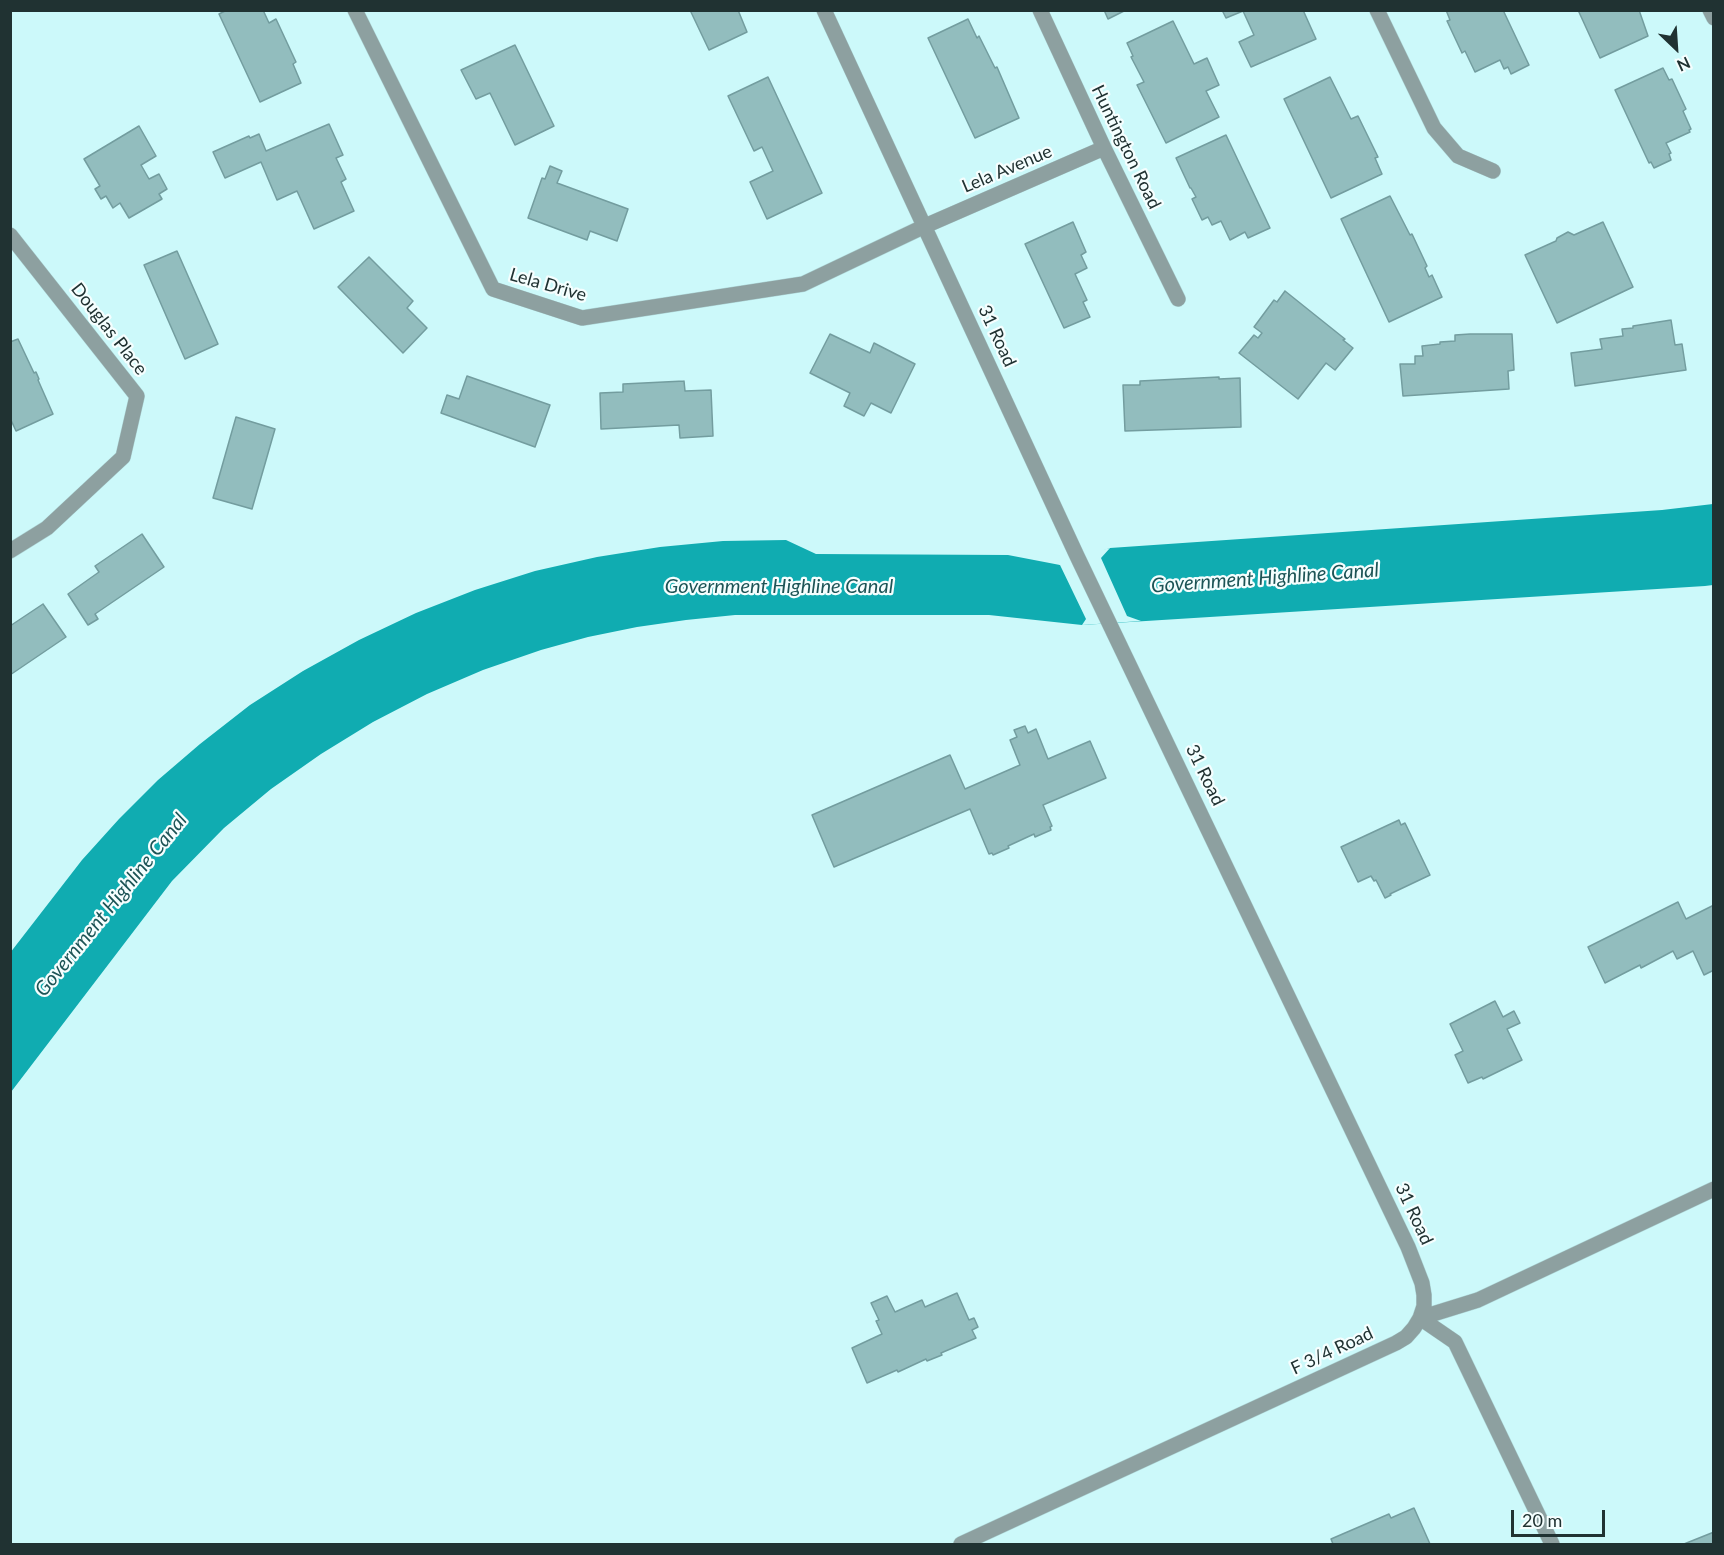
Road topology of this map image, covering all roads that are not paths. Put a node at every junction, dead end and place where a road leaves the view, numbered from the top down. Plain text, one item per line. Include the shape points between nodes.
1 (355, 10) edge
2 (824, 10) edge
3 (1040, 10) edge
4 (1377, 10) edge
5 (1710, 10) edge
6 (1713, 18) edge
7 (1104, 148) junction
8 (1493, 171) dead end
9 (925, 226) junction
10 (10, 235) edge
11 (1178, 299) dead end
12 (10, 551) edge
13 (1713, 1189) edge
14 (1420, 1318) junction
15 (961, 1545) edge
16 (1552, 1545) edge

1 - 9 street, Lela Drive via 493,290 582,318 803,284
2 - 9 street, 31 Road
3 - 7 street, Huntington Road
4 - 8 street via 1434,128 1458,156
5 - 6 street
7 - 9 street, Lela Avenue
7 - 11 street, Huntington Road
9 - 14 street, 31 Road via 1077,555 1408,1247 1424,1294
10 - 12 street, Douglas Place via 136,396 123,457 47,528
13 - 14 street via 1479,1300
14 - 15 street, F 3/4 Road via 1396,1343
14 - 16 street via 1455,1342

